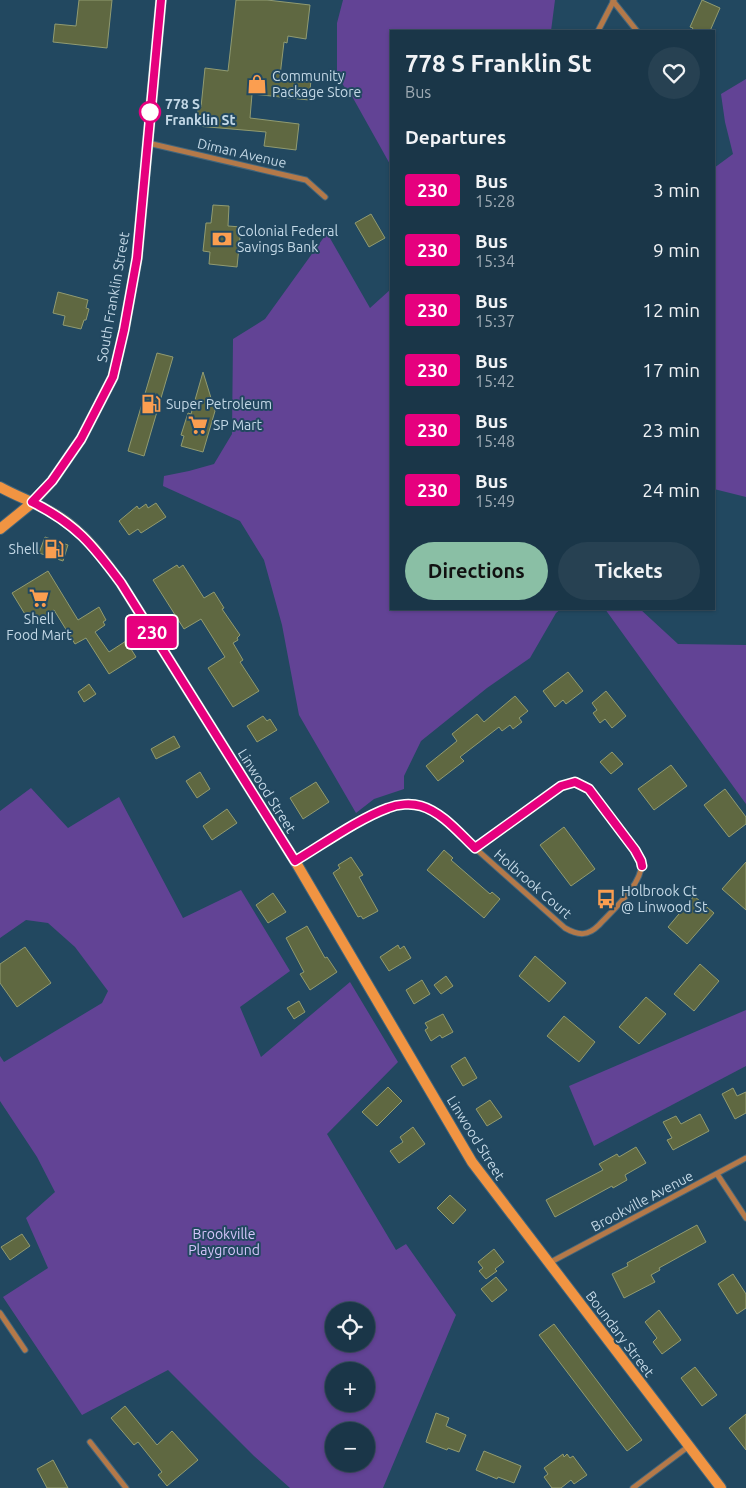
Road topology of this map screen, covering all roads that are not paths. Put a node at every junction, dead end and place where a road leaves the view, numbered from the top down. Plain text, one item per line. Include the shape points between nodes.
1 (161, 0) edge
2 (614, 0) edge
3 (599, 30) edge
4 (636, 30) edge
5 (147, 143) junction
6 (325, 197) dead end
7 (0, 487) edge
8 (32, 502) junction
9 (0, 529) edge
10 (475, 848) junction
11 (295, 861) junction
12 (746, 1158) edge
13 (717, 1174) junction
14 (498, 1196) joint
15 (746, 1218) edge
16 (549, 1264) junction
17 (0, 1313) edge
18 (25, 1350) dead end
19 (90, 1442) dead end
20 (689, 1446) junction
21 (126, 1488) edge
22 (633, 1488) edge
23 (720, 1488) edge

1 - 5 main road, South Franklin Street
2 - 3 street
2 - 4 street
5 - 6 street, Diman Avenue via 306,180
5 - 8 main road, South Franklin Street via 137,258 113,377 81,439 52,481
7 - 8 main road, Linwood Street
8 - 9 main road, South Franklin Street
8 - 11 main road, Linwood Street via 56,514 88,540 103,558
10 - 10 street, Holbrook Court via 565,928 580,934 593,931 599,925 635,884 642,866 635,850 589,789 575,782 561,786
10 - 11 street, Holbrook Court via 439,816 409,804 389,807 372,815
11 - 14 main road, Linwood Street via 472,1162
12 - 13 street, Brookville Avenue
13 - 15 street
13 - 16 street, Brookville Avenue
14 - 16 main road, Boundary Street
16 - 20 main road, Boundary Street
17 - 18 street
19 - 21 street
20 - 22 street
20 - 23 main road, Boundary Street

